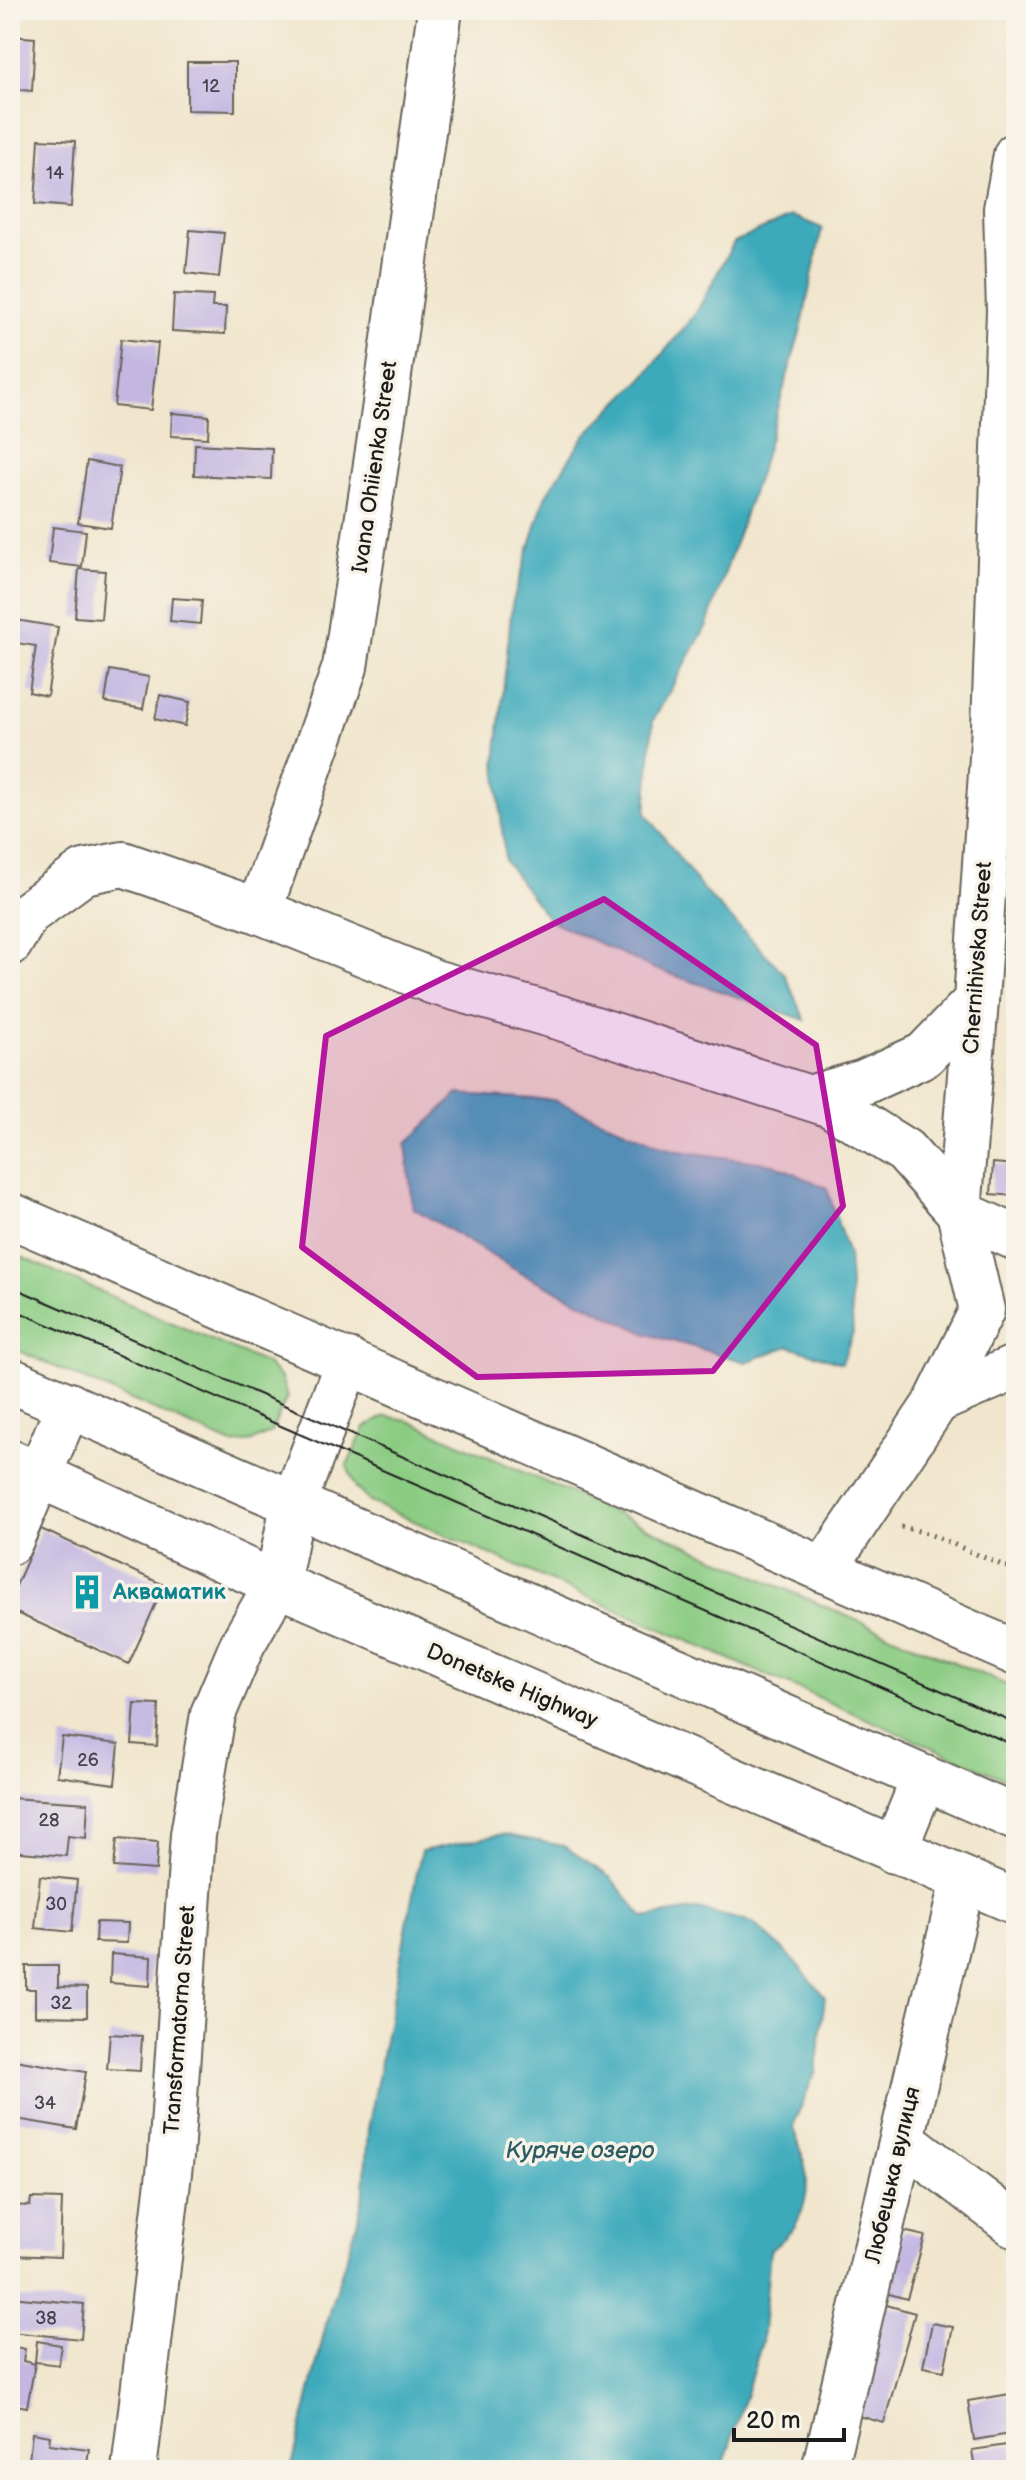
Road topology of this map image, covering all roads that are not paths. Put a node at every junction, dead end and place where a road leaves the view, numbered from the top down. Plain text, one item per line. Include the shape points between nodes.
1 (440, 10) edge
2 (1016, 155) edge
3 (259, 911) junction
4 (10, 943) edge
5 (976, 1001) junction
6 (809, 1098) junction
7 (959, 1212) junction
8 (10, 1215) edge
9 (1016, 1238) edge
10 (348, 1361) junction
11 (1016, 1367) edge
12 (10, 1380) edge
13 (937, 1401) junction
14 (69, 1405) junction
15 (24, 1469) edge
16 (293, 1505) junction
17 (10, 1542) edge
18 (824, 1570) junction
19 (277, 1584) junction
20 (1016, 1653) edge
21 (924, 1778) junction
22 (1016, 1818) edge
23 (894, 1851) junction
24 (963, 1880) junction
25 (1016, 1902) edge
26 (902, 2139) junction
27 (1016, 2226) edge
28 (134, 2470) edge
29 (824, 2470) edge

1 - 3 main road, Ivana Ohiienka Street via 345,667
2 - 5 main road, Chernihivska Street via 1006,209 1009,311 1000,571
3 - 4 main road via 123,864 84,872 27,914
3 - 6 main road via 434,982
5 - 6 main road via 924,1055 864,1082
5 - 7 main road, Chernihivska Street
6 - 7 main road via 831,1105 905,1151
7 - 9 main road
7 - 13 main road, Chernihivska Street via 982,1310
8 - 10 main road
10 - 16 main road, Transformatorna Street
10 - 18 main road
11 - 13 main road
12 - 14 main road
13 - 18 main road, Chernihivska Street
14 - 15 main road
14 - 16 main road
15 - 17 main road
15 - 19 main road, Donetske Highway
16 - 19 main road, Transformatorna Street
16 - 21 main road
18 - 20 main road
19 - 23 main road, Donetske Highway
19 - 28 main road, Transformatorna Street via 243,1643 213,1714 193,1835 171,2156
21 - 22 main road
21 - 23 main road
23 - 24 main road, Donetske Highway
24 - 25 main road, Donetske Highway
24 - 26 main road, Любецька вулиця
26 - 27 main road
26 - 29 main road, Любецька вулиця

